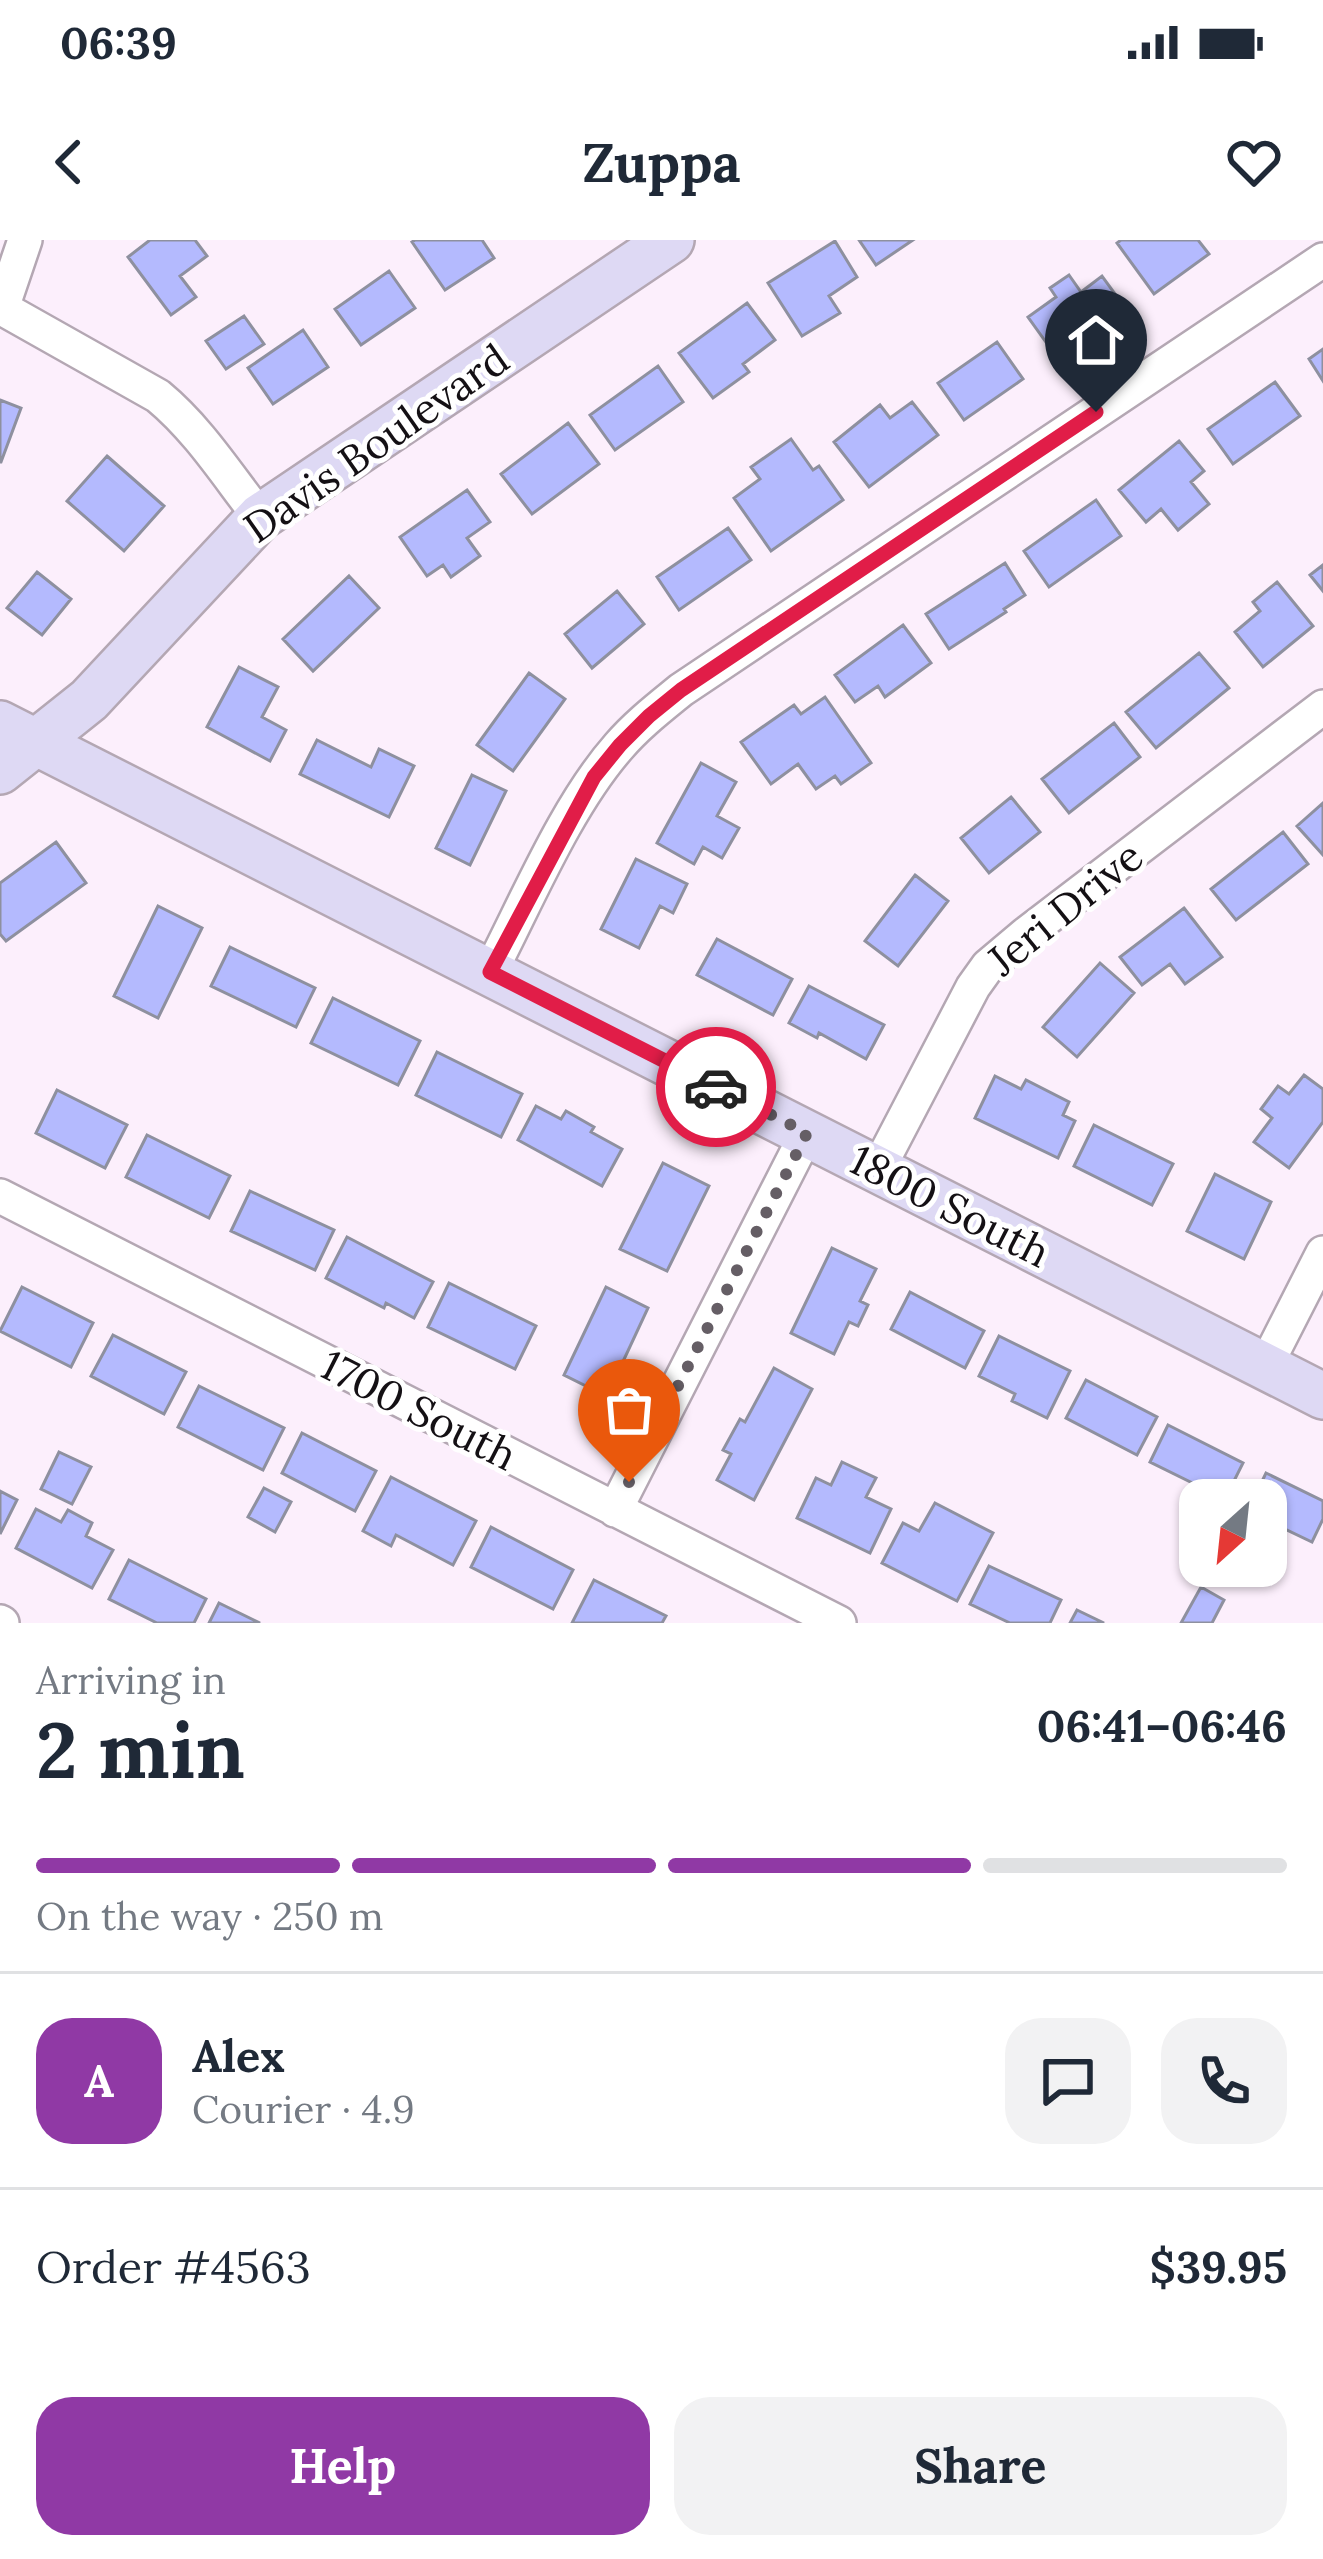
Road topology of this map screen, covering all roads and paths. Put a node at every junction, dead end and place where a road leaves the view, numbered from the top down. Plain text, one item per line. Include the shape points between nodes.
1 (25, 240) edge
2 (671, 240) edge
3 (1323, 260) edge
4 (1, 307) edge
5 (260, 517) junction
6 (1323, 707) edge
7 (19, 733) edge
8 (0, 772) edge
9 (490, 972) junction
10 (807, 1133) junction
11 (878, 1169) junction
12 (0, 1196) edge
13 (1323, 1252) edge
14 (1265, 1366) junction
15 (1323, 1396) edge
16 (616, 1510) junction
17 (832, 1622) edge

1 - 4 street
2 - 5 main road, Davis Boulevard
3 - 9 street via 649,716 594,777
4 - 5 street via 158,396
5 - 7 main road, Davis Boulevard via 89,700
6 - 11 street, Jeri Drive via 988,966
7 - 8 main road, Davis Boulevard
7 - 9 main road, 1800 South
9 - 10 main road, 1800 South
10 - 11 main road, 1800 South
10 - 16 street
11 - 14 main road, 1800 South
12 - 16 street, 1700 South
13 - 14 street
14 - 15 main road, 1800 South
16 - 17 street, 1700 South

